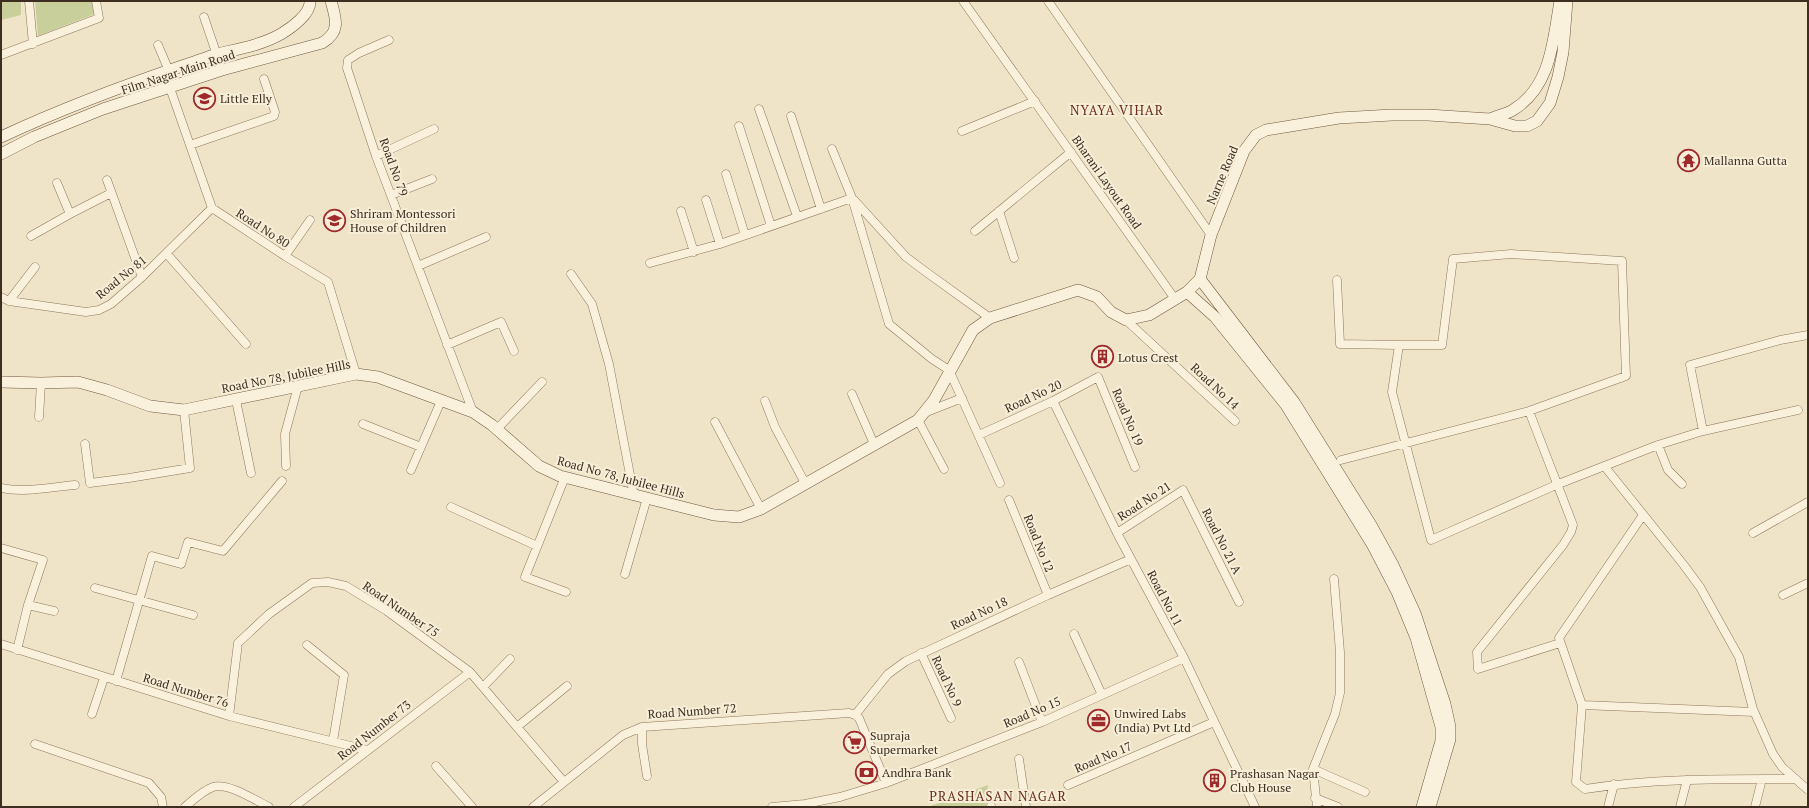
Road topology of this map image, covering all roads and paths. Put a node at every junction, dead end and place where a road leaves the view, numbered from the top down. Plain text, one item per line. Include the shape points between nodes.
1 (29, 1) edge
2 (96, 1) edge
3 (310, 1) edge
4 (331, 1) edge
5 (963, 1) edge
6 (1048, 1) edge
7 (1560, 1) edge
8 (1568, 1) edge
9 (204, 17) dead end
10 (389, 40) dead end
11 (33, 44) junction
12 (158, 45) dead end
13 (1, 54) edge
14 (216, 55) junction
15 (222, 70) junction
16 (169, 71) junction
17 (264, 79) dead end
18 (170, 88) junction
19 (1035, 101) junction
20 (759, 109) dead end
21 (791, 116) dead end
22 (1490, 119) junction
23 (738, 126) dead end
24 (434, 129) dead end
25 (962, 132) dead end
26 (1, 137) edge
27 (190, 146) junction
28 (832, 149) dead end
29 (1071, 152) junction
30 (1, 154) edge
31 (376, 156) junction
32 (726, 174) dead end
33 (432, 179) dead end
34 (107, 180) dead end
35 (57, 183) dead end
36 (112, 193) junction
37 (391, 195) junction
38 (852, 198) junction
39 (706, 200) dead end
40 (212, 208) junction
41 (821, 209) junction
42 (681, 211) dead end
43 (999, 211) junction
44 (70, 214) junction
45 (797, 216) junction
46 (310, 220) dead end
47 (771, 226) junction
48 (975, 231) dead end
49 (745, 235) junction
50 (1211, 235) junction
51 (31, 236) dead end
52 (486, 237) dead end
53 (720, 244) junction
54 (694, 252) junction
55 (167, 254) junction
56 (285, 256) junction
57 (1014, 258) dead end
58 (650, 263) dead end
59 (418, 266) junction
60 (35, 267) dead end
61 (571, 274) dead end
62 (142, 277) junction
63 (1200, 279) junction
64 (1337, 280) dead end
65 (1187, 292) junction
66 (1, 297) edge
67 (1174, 299) junction
68 (9, 301) junction
69 (990, 318) junction
70 (1126, 320) junction
71 (1808, 336) edge
72 (246, 344) dead end
73 (447, 345) junction
74 (1399, 345) junction
75 (514, 351) dead end
76 (950, 370) junction
77 (356, 374) junction
78 (1098, 377) joint
79 (1, 382) edge
80 (542, 382) dead end
81 (41, 383) junction
82 (298, 386) junction
83 (852, 394) dead end
84 (962, 398) junction
85 (236, 400) junction
86 (441, 401) junction
87 (765, 401) dead end
88 (1053, 401) junction
89 (184, 410) junction
90 (1798, 410) dead end
91 (1529, 411) junction
92 (473, 412) junction
93 (920, 416) junction
94 (39, 417) dead end
95 (1235, 421) dead end
96 (715, 422) dead end
97 (363, 424) dead end
98 (497, 429) junction
99 (1703, 431) junction
100 (979, 435) junction
101 (86, 444) dead end
102 (874, 444) junction
103 (1406, 444) junction
104 (1658, 445) junction
105 (421, 447) junction
106 (1341, 460) dead end
107 (286, 466) dead end
108 (1135, 466) dead end
109 (1605, 467) junction
110 (944, 469) dead end
111 (411, 470) dead end
112 (251, 472) dead end
113 (565, 477) junction
114 (282, 481) dead end
115 (805, 483) junction
116 (1000, 483) dead end
117 (75, 484) dead end
118 (1682, 484) dead end
119 (1556, 485) junction
120 (1, 488) edge
121 (1183, 490) joint
122 (634, 496) junction
123 (647, 498) junction
124 (1009, 500) dead end
125 (1808, 502) edge
126 (451, 507) dead end
127 (761, 508) junction
128 (1643, 515) junction
129 (1117, 533) junction
130 (1753, 533) dead end
131 (537, 546) junction
132 (1, 548) edge
133 (1131, 559) junction
134 (624, 574) dead end
135 (1334, 579) dead end
136 (1808, 584) edge
137 (95, 588) dead end
138 (566, 592) dead end
139 (1048, 595) junction
140 (1783, 595) dead end
141 (141, 599) junction
142 (1239, 602) dead end
143 (28, 605) junction
144 (54, 611) dead end
145 (193, 615) dead end
146 (1074, 634) dead end
147 (1560, 643) junction
148 (1, 644) edge
149 (308, 645) dead end
150 (17, 650) junction
151 (921, 653) junction
152 (1184, 658) junction
153 (510, 659) dead end
154 (1019, 662) dead end
155 (470, 672) junction
156 (104, 678) junction
157 (116, 681) junction
158 (567, 686) dead end
159 (483, 687) junction
160 (1102, 695) junction
161 (1582, 705) junction
162 (1754, 712) junction
163 (92, 714) dead end
164 (855, 714) junction
165 (229, 716) junction
166 (951, 718) dead end
167 (1042, 722) junction
168 (1214, 722) junction
169 (516, 727) junction
170 (642, 727) junction
171 (333, 741) junction
172 (35, 744) dead end
173 (367, 750) junction
174 (1019, 759) dead end
175 (436, 766) dead end
176 (1313, 769) junction
177 (647, 776) dead end
178 (1762, 779) junction
179 (1795, 779) junction
180 (1687, 780) junction
181 (564, 782) junction
182 (886, 783) junction
183 (1614, 784) junction
184 (1068, 785) dead end
185 (1808, 790) edge
186 (1365, 792) dead end
187 (1315, 798) junction
188 (805, 805) edge
189 (162, 807) edge
190 (184, 807) edge
191 (269, 807) edge
192 (294, 807) edge
193 (472, 807) edge
194 (533, 807) edge
195 (772, 807) edge
196 (1026, 807) edge
197 (1255, 807) edge
198 (1317, 807) edge
199 (1338, 807) edge
200 (1422, 807) edge
201 (1430, 807) edge
202 (1608, 807) edge
203 (1680, 807) edge
204 (1755, 807) edge

1 - 11 street
2 - 11 street via 99,18
3 - 14 main road, Film Nagar Main Road via 303,17 280,34 257,44
4 - 15 main road, Film Nagar Main Road via 335,28 329,39 306,48
5 - 19 street, Bharani Layout Road
6 - 50 street
7 - 22 main road, Narne Road via 1548,62 1536,88 1521,105
8 - 22 main road, Narne Road via 1558,77 1545,112 1537,121 1527,126 1515,126
9 - 14 street
10 - 31 street, Road No 79 via 348,60 348,68
11 - 13 street
12 - 16 street
14 - 15 street
14 - 16 main road, Film Nagar Main Road
15 - 18 main road, Film Nagar Main Road
16 - 26 main road, Film Nagar Main Road via 60,111
17 - 27 street via 275,112 274,116
18 - 27 street
18 - 30 main road, Film Nagar Main Road via 67,122
19 - 25 street
19 - 29 street, Bharani Layout Road
20 - 45 street
21 - 41 street
22 - 50 main road, Narne Road via 1392,115 1339,118 1266,130 1256,135 1244,151
23 - 47 street
24 - 31 street
27 - 40 street
28 - 38 street
29 - 43 street
29 - 67 street, Bharani Layout Road
31 - 37 street, Road No 79
32 - 49 street
33 - 37 street
34 - 36 street
35 - 44 street
36 - 44 street
36 - 62 street
37 - 59 street, Road No 79
38 - 41 street
38 - 69 street via 906,256
38 - 76 street via 889,324 932,359
39 - 53 street
40 - 55 street, Road No 81
40 - 56 street, Road No 80
41 - 45 street
42 - 54 street
43 - 48 street
43 - 57 street
44 - 51 street
45 - 47 street
46 - 56 street
47 - 49 street
49 - 53 street
50 - 63 main road, Narne Road
52 - 59 street
53 - 54 street
54 - 58 street
55 - 62 street, Road No 81
55 - 72 street
56 - 77 street, Road No 80 via 328,282
59 - 73 street, Road No 79
60 - 68 street
61 - 122 street via 592,304 609,364
62 - 68 street, Road No 81 via 111,304 99,310 86,312
63 - 65 main road
63 - 201 main road via 1294,402 1371,525 1412,606 1450,726 1450,739
64 - 74 street via 1340,344
65 - 67 main road
65 - 200 main road via 1215,317 1286,405 1372,544 1397,592 1416,638 1441,727 1441,741
66 - 68 street, Road No 81
67 - 70 main road via 1149,315
69 - 70 main road, Road No 78, Jubilee Hills via 1078,290 1097,297 1111,312
69 - 76 main road, Road No 78, Jubilee Hills via 973,330
70 - 95 street, Road No 14
71 - 99 street via 1780,340 1690,365
73 - 75 street via 501,322
73 - 92 street, Road No 79
74 - 91 street via 1442,345 1453,259 1511,254 1622,261 1626,376
74 - 103 street via 1392,392
76 - 84 street
76 - 93 main road, Road No 78, Jubilee Hills via 934,400
77 - 82 main road, Road No 78, Jubilee Hills
77 - 86 main road, Road No 78, Jubilee Hills via 378,377
78 - 88 street, Road No 20
78 - 108 street, Road No 19
79 - 81 main road, Road No 78, Jubilee Hills
80 - 98 street
81 - 89 main road, Road No 78, Jubilee Hills via 78,382 150,406
81 - 94 street
82 - 85 main road, Road No 78, Jubilee Hills
82 - 107 street via 286,434
83 - 102 street
84 - 93 street
84 - 100 street
85 - 89 main road, Road No 78, Jubilee Hills
85 - 112 street
86 - 92 main road, Road No 78, Jubilee Hills
86 - 105 street
87 - 115 street via 775,428
88 - 100 street, Road No 20
88 - 129 street, Road No 11
89 - 101 street via 190,468 90,483
90 - 99 street
91 - 103 street
91 - 119 street
92 - 98 main road, Road No 78, Jubilee Hills
93 - 102 main road, Road No 78, Jubilee Hills
93 - 110 street
96 - 127 street
97 - 105 street
98 - 113 main road, Road No 78, Jubilee Hills via 539,466
99 - 104 street
100 - 116 street
102 - 115 main road, Road No 78, Jubilee Hills
103 - 106 street
103 - 119 street via 1430,540
104 - 109 street
104 - 118 street via 1668,470
105 - 111 street
109 - 119 street
109 - 128 street
113 - 122 main road, Road No 78, Jubilee Hills
113 - 131 street
114 - 141 street via 223,551 188,542 181,564 152,556
115 - 127 main road, Road No 78, Jubilee Hills
117 - 120 street via 30,490
119 - 147 street via 1573,524 1571,532 1563,546 1477,652 1478,669
121 - 129 street, Road No 21
121 - 142 street, Road No 21 A
122 - 123 main road, Road No 78, Jubilee Hills
123 - 127 main road, Road No 78, Jubilee Hills via 714,515 739,517
123 - 134 street
124 - 139 street, Road No 12
125 - 130 street
126 - 131 street
128 - 147 street via 1559,638
128 - 162 street via 1700,587 1739,657
129 - 133 street, Road No 11
131 - 138 street via 525,577
132 - 143 street via 43,560
133 - 139 street, Road No 18
133 - 152 street, Road No 11
135 - 176 street via 1340,652 1340,693 1335,714
136 - 140 street
137 - 141 street
139 - 151 street, Road No 18
141 - 145 street
141 - 157 street
143 - 144 street
143 - 150 street
146 - 160 street
147 - 161 street
148 - 150 street, Road Number 76
149 - 171 street via 344,675
150 - 156 street, Road Number 76
151 - 164 street, Road No 18 via 888,674
151 - 166 street, Road No 9
152 - 160 street, Road No 15
152 - 168 street, Road No 11
153 - 159 street
154 - 167 street
155 - 159 street, Road Number 75
155 - 165 street, Road Number 75 via 387,611 346,586 328,582 312,583 269,614 238,643
155 - 173 street, Road Number 73
156 - 157 street, Road Number 76
156 - 163 street
157 - 165 street, Road Number 76
158 - 169 street
159 - 169 street, Road Number 75
160 - 167 street, Road No 15
161 - 162 street
161 - 183 street via 1576,782 1585,789
162 - 179 street via 1773,754
164 - 170 street, Road Number 72
164 - 182 street via 859,718
165 - 171 street, Road Number 76
167 - 182 street, Road No 15
168 - 184 street, Road No 17
168 - 197 street, Road No 11
169 - 181 street, Road Number 75
170 - 177 street
170 - 181 street, Road Number 72 via 623,734
171 - 173 street, Road Number 76
172 - 189 street via 149,783 160,797
173 - 192 street, Road Number 73
174 - 196 street
175 - 193 street
176 - 186 street
176 - 187 street
178 - 179 street
178 - 180 street
178 - 204 street
179 - 185 street
180 - 183 street
180 - 203 street
181 - 194 street, Road Number 72
182 - 188 street, Road No 15
183 - 202 street
187 - 198 street
187 - 199 street
188 - 195 street, Road No 15
190 - 191 street via 205,790 224,785

